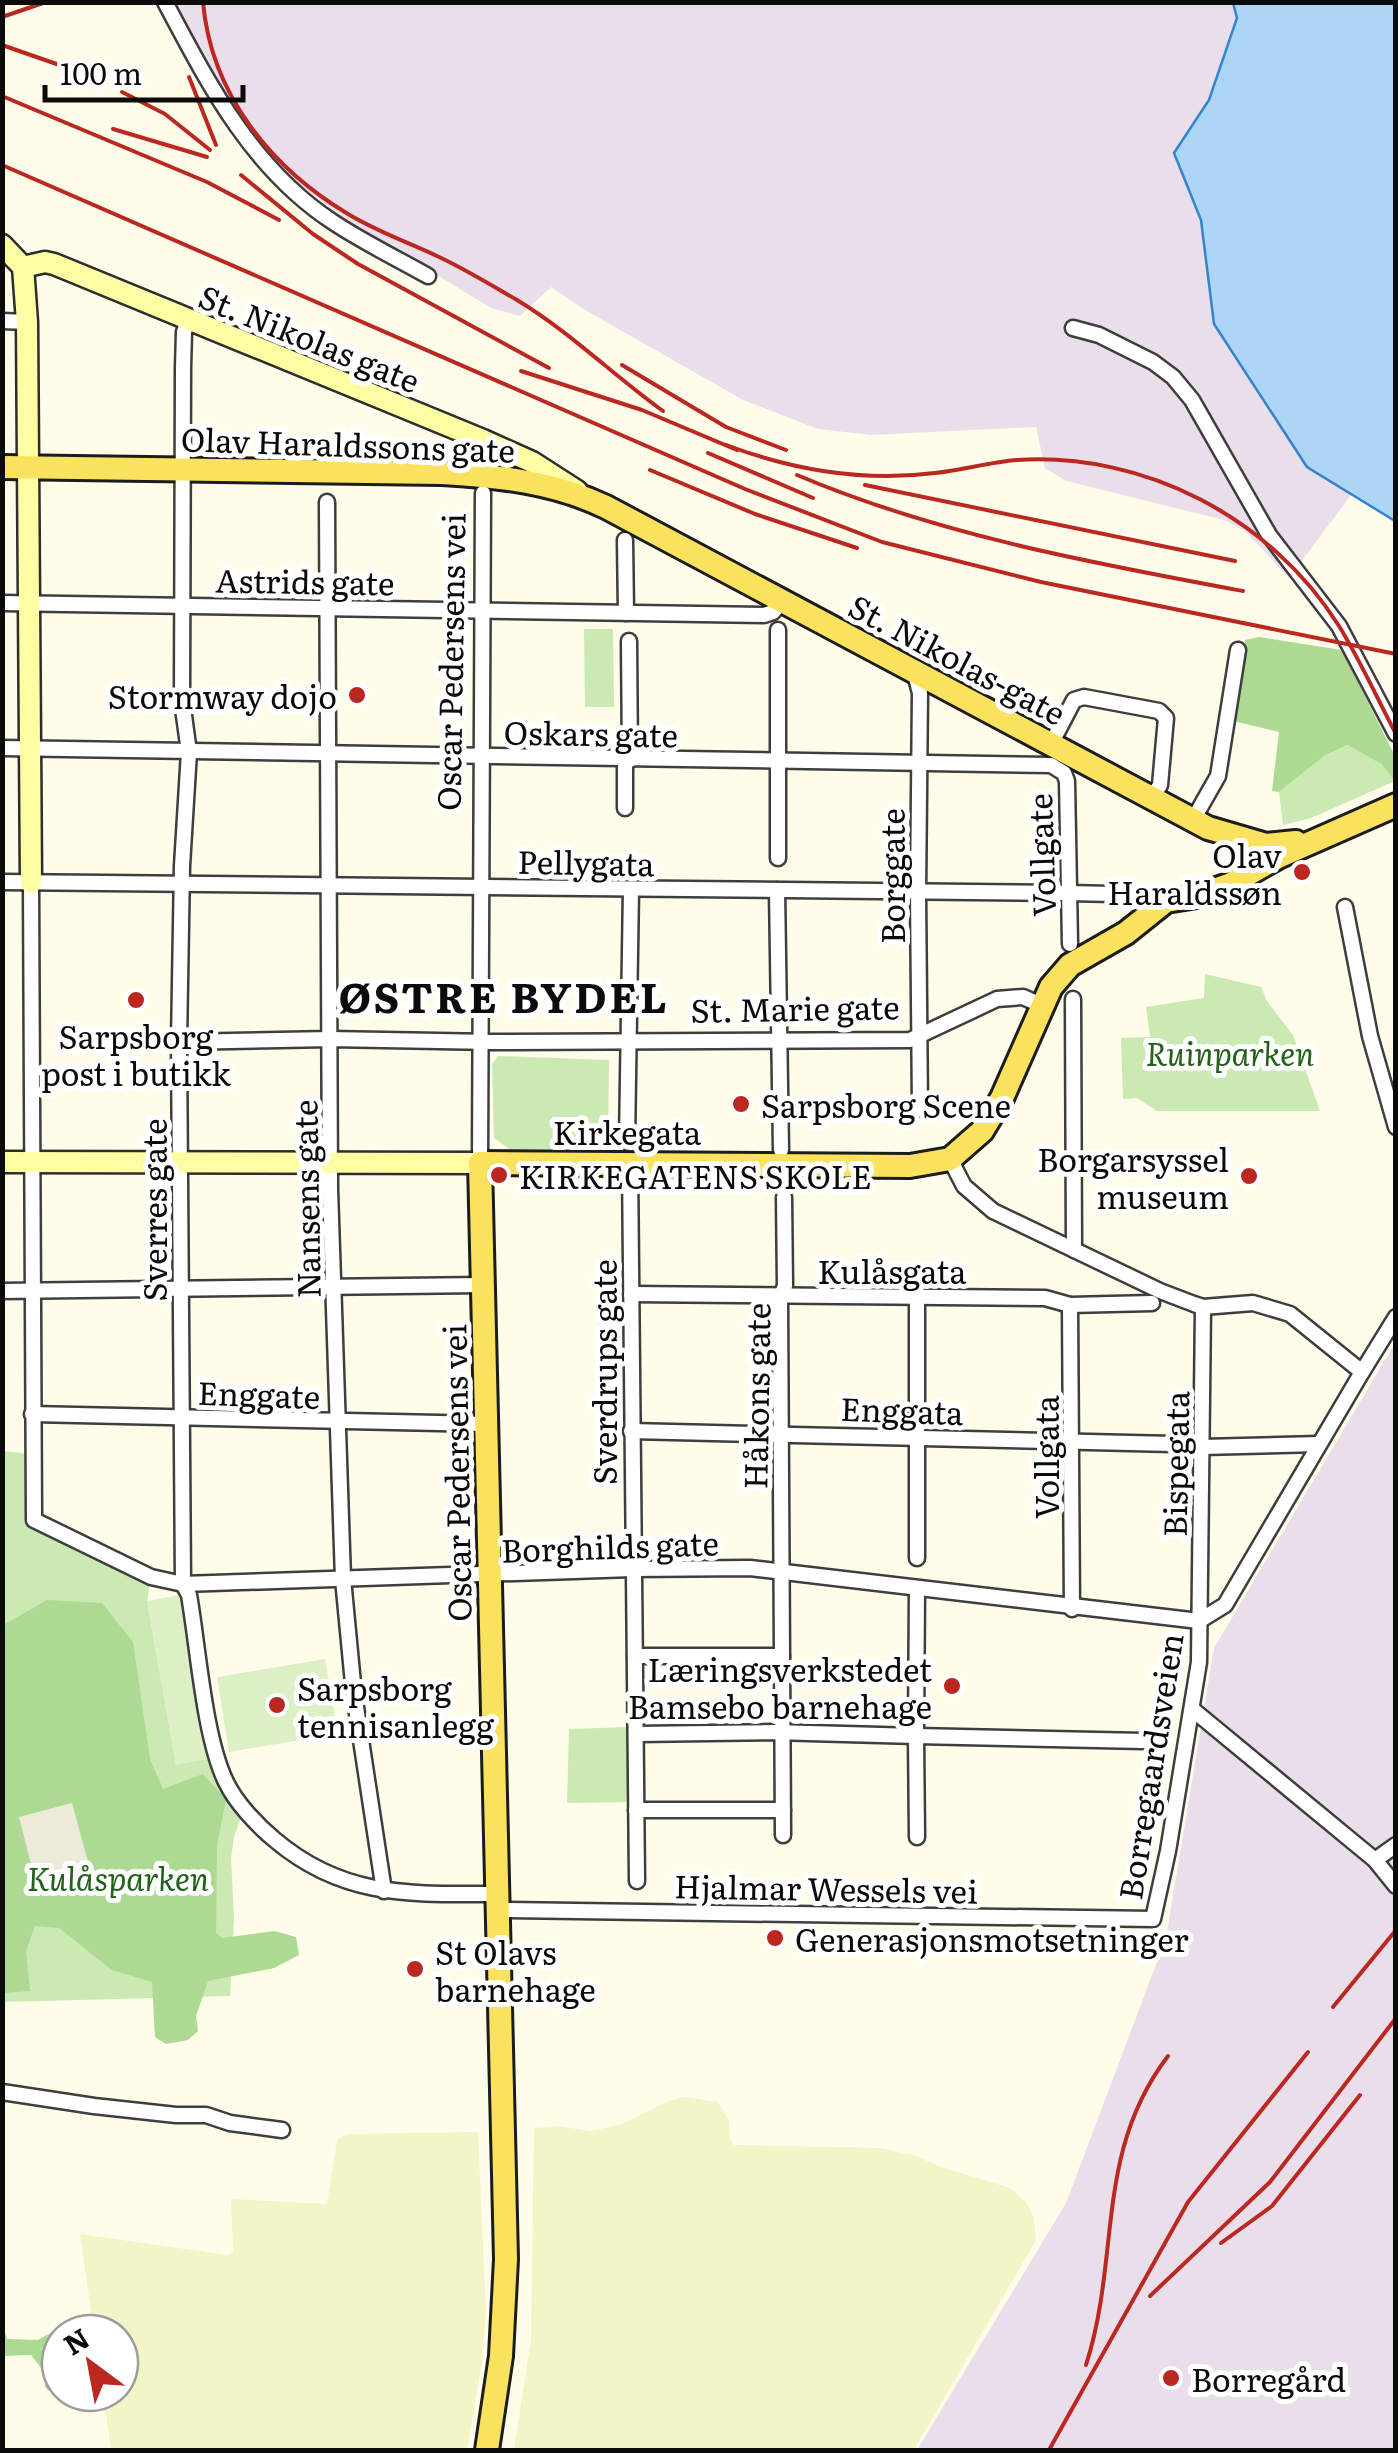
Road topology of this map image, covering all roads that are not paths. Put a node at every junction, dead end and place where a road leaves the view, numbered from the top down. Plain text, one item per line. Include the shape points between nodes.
1 (165, 2) edge
2 (2, 245) edge
3 (22, 267) junction
4 (428, 276) dead end
5 (188, 320) junction
6 (2, 321) edge
7 (27, 322) junction
8 (1072, 328) dead end
9 (2, 467) edge
10 (27, 468) junction
11 (183, 470) junction
12 (483, 494) dead end
13 (327, 502) dead end
14 (594, 502) junction
15 (624, 540) dead end
16 (677, 545) joint
17 (2, 603) edge
18 (781, 603) junction
19 (30, 604) junction
20 (182, 604) junction
21 (328, 607) junction
22 (482, 612) junction
23 (626, 613) junction
24 (778, 630) dead end
25 (629, 641) dead end
26 (1238, 650) dead end
27 (913, 669) junction
28 (1396, 734) edge
29 (1051, 744) junction
30 (2, 748) edge
31 (32, 748) junction
32 (189, 752) junction
33 (326, 755) junction
34 (480, 758) junction
35 (628, 760) junction
36 (778, 761) junction
37 (919, 762) junction
38 (1058, 768) joint
39 (1152, 798) junction
40 (1396, 806) edge
41 (624, 808) dead end
42 (1200, 824) junction
43 (1328, 835) junction
44 (778, 858) dead end
45 (1252, 874) junction
46 (2, 882) edge
47 (31, 883) junction
48 (181, 884) junction
49 (328, 885) junction
50 (480, 887) junction
51 (632, 888) junction
52 (778, 890) junction
53 (918, 893) junction
54 (1068, 894) junction
55 (1166, 901) junction
56 (1345, 907) dead end
57 (1070, 944) dead end
58 (1073, 999) dead end
59 (1041, 1006) junction
60 (920, 1037) junction
61 (330, 1038) junction
62 (779, 1040) junction
63 (481, 1041) junction
64 (179, 1042) junction
65 (628, 1042) junction
66 (920, 1108) dead end
67 (1396, 1126) edge
68 (781, 1150) dead end
69 (628, 1152) junction
70 (950, 1159) junction
71 (330, 1161) junction
72 (2, 1162) edge
73 (32, 1162) junction
74 (180, 1162) junction
75 (480, 1163) junction
76 (784, 1196) dead end
77 (1074, 1250) junction
78 (333, 1285) junction
79 (483, 1285) junction
80 (182, 1289) junction
81 (2, 1291) edge
82 (31, 1291) junction
83 (631, 1294) junction
84 (917, 1297) junction
85 (780, 1298) junction
86 (1152, 1303) dead end
87 (1070, 1305) junction
88 (1203, 1307) junction
89 (1396, 1317) edge
90 (1362, 1372) junction
91 (32, 1414) junction
92 (180, 1418) junction
93 (338, 1422) junction
94 (485, 1424) junction
95 (631, 1431) junction
96 (781, 1433) junction
97 (918, 1438) junction
98 (1073, 1441) junction
99 (1172, 1444) dead end
100 (1319, 1444) junction
101 (1202, 1447) junction
102 (918, 1558) dead end
103 (632, 1569) junction
104 (780, 1570) junction
105 (489, 1576) junction
106 (343, 1579) junction
107 (183, 1584) junction
108 (917, 1589) junction
109 (1072, 1608) junction
110 (1199, 1621) junction
111 (635, 1656) junction
112 (782, 1656) junction
113 (1192, 1710) junction
114 (784, 1732) junction
115 (636, 1734) junction
116 (916, 1736) junction
117 (1143, 1741) dead end
118 (636, 1810) junction
119 (782, 1810) junction
120 (783, 1835) dead end
121 (917, 1837) dead end
122 (1396, 1844) edge
123 (1375, 1860) junction
124 (637, 1880) dead end
125 (1396, 1886) edge
126 (384, 1892) junction
127 (499, 1902) junction
128 (1153, 1920) joint
129 (2, 2092) edge
130 (282, 2130) dead end
131 (487, 2450) edge

1 - 4 street via 255,152 331,221
2 - 3 street
3 - 5 street, St. Nikolas gate via 54,264
3 - 7 street
5 - 11 street, Sverres gate
5 - 14 street, St. Nikolas gate via 532,462
6 - 7 street
7 - 10 street
8 - 28 street via 1153,362 1192,400 1268,535 1339,626
9 - 10 main road, Olav Haraldssons gate
10 - 11 main road, Olav Haraldssons gate
10 - 19 street
11 - 14 main road, Olav Haraldssons gate via 486,475
11 - 20 street, Sverres gate
12 - 22 street, Oscar Pedersens vei
13 - 21 street, Nansens gate
14 - 16 main road, Olav Haraldssons gate
15 - 23 street
16 - 18 main road, St. Nikolas-gate
17 - 19 street, Astrids gate
18 - 23 street, Astrids gate via 764,614
18 - 27 main road, St. Nikolas-gate
19 - 20 street, Astrids gate
19 - 31 street
20 - 21 street, Astrids gate
20 - 32 street, Sverres gate
21 - 22 street, Astrids gate
21 - 33 street, Nansens gate
22 - 23 street, Astrids gate
22 - 34 street, Oscar Pedersens vei
24 - 36 street
25 - 35 street
26 - 42 street via 1218,776
27 - 29 main road, St. Nikolas-gate
27 - 37 street, Borggate via 920,693
29 - 39 main road, St. Nikolas-gate
29 - 39 street via 1074,700 1160,711 1166,718 1160,784
30 - 31 street, Oskars gate
31 - 32 street, Oskars gate
31 - 47 street
32 - 33 street, Oskars gate
32 - 48 street, Sverres gate
33 - 34 street, Oskars gate
33 - 49 street, Nansens gate
34 - 35 street, Oskars gate
34 - 50 street, Oscar Pedersens vei
35 - 36 street, Oskars gate
35 - 41 street
36 - 37 street, Oskars gate
36 - 44 street
37 - 38 street, Oskars gate
37 - 53 street, Borggate
38 - 54 street, Vollgate via 1067,781
39 - 42 main road, St. Nikolas-gate
40 - 43 main road
40 - 45 main road via 1283,866
42 - 43 main road, St. Nikolas-gate via 1266,845
42 - 45 main road, St. Nikolas-gate
43 - 45 main road
45 - 55 main road
46 - 47 street, Pellygata
47 - 48 street, Pellygata
47 - 73 street
48 - 49 street, Pellygata
48 - 64 street, Sverres gate
49 - 50 street, Pellygata
49 - 61 street, Nansens gate
50 - 51 street, Pellygata
50 - 63 street, Oscar Pedersens vei
51 - 52 street, Pellygata
51 - 65 street, Sverdrups gate
52 - 53 street, Pellygata
52 - 62 street
53 - 54 street, Pellygata
53 - 60 street, Borggate
54 - 55 street, Pellygata via 1157,895
54 - 57 street, Vollgate
55 - 59 main road via 1070,965
56 - 67 street
58 - 77 street
59 - 60 street, St. Marie gate via 1023,998 997,999
59 - 70 main road via 993,1114
60 - 62 street, St. Marie gate
60 - 66 street, Borggate
61 - 63 street, St. Marie gate
61 - 64 street, St. Marie gate
61 - 71 street, Nansens gate
62 - 65 street, St. Marie gate
62 - 68 street
63 - 65 street, St. Marie gate
63 - 75 street, Oscar Pedersens vei
64 - 74 street, Sverres gate
65 - 69 street, Sverdrups gate
69 - 70 main road, Kirkegata via 910,1166
69 - 75 main road, Kirkegata
69 - 83 street, Sverdrups gate
70 - 77 street via 978,1201
71 - 74 street, Kirkegata
71 - 75 street, Kirkegata
71 - 78 street, Nansens gate
72 - 73 street, Kirkegata
73 - 74 street, Kirkegata
73 - 82 street
74 - 80 street, Sverres gate
75 - 79 main road, Oscar Pedersens vei
76 - 85 street, Håkons gate
77 - 88 street
78 - 79 street
78 - 80 street
78 - 93 street, Nansens gate
79 - 94 main road, Oscar Pedersens vei
80 - 82 street
80 - 92 street, Sverres gate
81 - 82 street
82 - 91 street
83 - 85 street, Kulåsgata
83 - 95 street, Sverdrups gate
84 - 85 street, Kulåsgata
84 - 87 street, Kulåsgata via 1045,1298
84 - 97 street
85 - 96 street, Håkons gate
86 - 87 street, Kulåsgata
87 - 98 street, Vollgata
88 - 90 street via 1272,1306
88 - 101 street, Bispegata
89 - 90 street, Borregaardsveien
90 - 100 street, Borregaardsveien
91 - 92 street, Enggate
91 - 107 street, Borghilds gate via 34,1520 151,1576
92 - 93 street, Enggate
92 - 107 street, Sverres gate
93 - 94 street, Enggate
93 - 106 street, Nansens gate
94 - 105 main road, Oscar Pedersens vei
95 - 96 street, Enggata
95 - 103 street, Sverdrups gate
96 - 97 street, Enggata
96 - 104 street, Håkons gate
97 - 98 street, Enggata
97 - 102 street
98 - 99 street, Enggata
98 - 109 street, Vollgata
100 - 101 street
100 - 110 street, Borregaardsveien via 1225,1604
101 - 110 street, Bispegata
103 - 104 street, Borghilds gate
103 - 105 street, Borghilds gate
103 - 111 street, Sverdrups gate
104 - 108 street, Borghilds gate
104 - 112 street, Håkons gate
105 - 106 street, Borghilds gate
105 - 127 main road, Oscar Pedersens vei
106 - 107 street, Borghilds gate
106 - 126 street, Nansens gate
107 - 126 street, Sverres gate via 226,1784 262,1830 307,1865
108 - 109 street, Borghilds gate
108 - 116 street
109 - 110 street, Borghilds gate
110 - 113 street, Borregaardsveien
111 - 112 street
111 - 115 street, Sverdrups gate
112 - 114 street, Håkons gate
113 - 123 street
113 - 128 street, Borregaardsveien
114 - 115 street
114 - 116 street
114 - 119 street, Håkons gate
115 - 118 street, Sverdrups gate
116 - 117 street
116 - 121 street
118 - 119 street
118 - 124 street, Sverdrups gate
119 - 120 street, Håkons gate
122 - 123 street
123 - 125 street
126 - 127 street, Sverres gate
127 - 128 street, Hjalmar Wessels vei
127 - 131 main road, Oscar Pedersens vei via 506,2259
129 - 130 street via 206,2114

